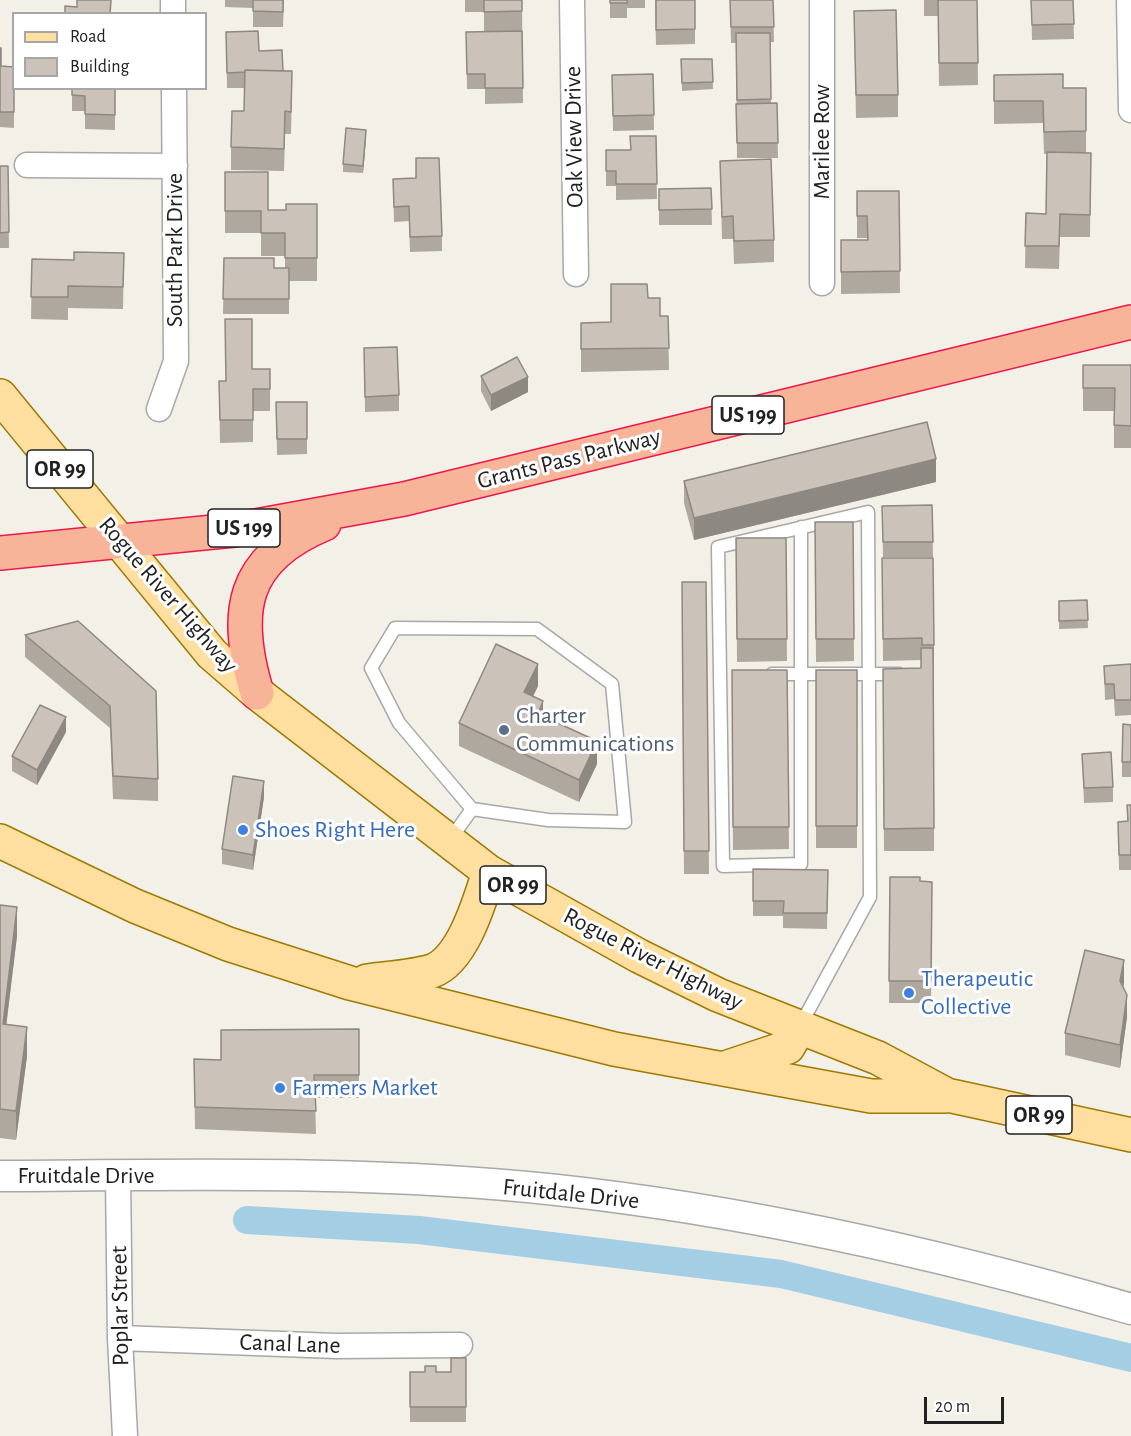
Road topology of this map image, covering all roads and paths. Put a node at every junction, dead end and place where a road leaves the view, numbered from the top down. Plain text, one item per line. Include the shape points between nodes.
1 (572, 0) edge
2 (822, 0) edge
3 (1129, 0) edge
4 (174, 90) edge
5 (1131, 110) edge
6 (27, 165) dead end
7 (175, 166) junction
8 (576, 274) dead end
9 (822, 283) dead end
10 (1131, 322) edge
11 (0, 396) edge
12 (159, 409) dead end
13 (365, 506) junction
14 (801, 528) junction
15 (121, 543) junction
16 (0, 553) edge
17 (755, 674) edge
18 (868, 674) junction
19 (908, 674) edge
20 (801, 675) junction
21 (257, 693) junction
22 (472, 809) junction
23 (0, 841) edge
24 (449, 841) junction
25 (489, 872) junction
26 (350, 982) junction
27 (799, 1028) junction
28 (723, 1068) junction
29 (947, 1095) junction
30 (1131, 1135) edge
31 (118, 1175) junction
32 (0, 1176) edge
33 (1131, 1310) edge
34 (120, 1338) junction
35 (460, 1345) dead end
36 (125, 1436) edge

1 - 8 street, Oak View Drive
2 - 9 street, Marilee Row
3 - 5 street
4 - 7 street, South Park Drive
6 - 7 street
7 - 12 street, South Park Drive via 176,361
10 - 13 highway, Grants Pass Parkway / US 199 via 404,500
11 - 15 main road, Rogue River Highway / OR 99
13 - 15 highway, Grants Pass Parkway / US 199 via 234,530
13 - 21 highway via 296,536 273,555 251,588 243,634
14 - 18 lane via 868,512
14 - 20 lane
14 - 20 lane via 718,547 726,673 723,866 801,864
15 - 16 highway, Grants Pass Parkway / US 199
15 - 21 main road, Rogue River Highway / OR 99 via 212,654
17 - 20 lane
18 - 19 lane
18 - 20 lane
18 - 27 lane via 870,897
21 - 24 main road, Rogue River Highway / OR 99
22 - 22 lane via 399,723 371,668 395,628 537,629 612,684 625,822 548,820
22 - 24 lane
23 - 26 main road, OR 99 via 145,910 228,944
24 - 25 main road, Rogue River Highway / OR 99
25 - 26 main road via 477,910 454,953 434,970
25 - 27 main road, Rogue River Highway / OR 99 via 639,956 718,995
26 - 28 main road, OR 99 via 614,1049
27 - 28 main road via 788,1047
27 - 29 main road, Rogue River Highway / OR 99 via 878,1058
28 - 29 main road, OR 99 via 871,1096
29 - 30 main road, Rogue River Highway / OR 99
31 - 32 street, Fruitdale Drive
31 - 33 street, Fruitdale Drive via 348,1176 556,1190 768,1221 1047,1285
31 - 34 street, Poplar Street
34 - 35 street, Canal Lane via 336,1346
34 - 36 street, Poplar Street

